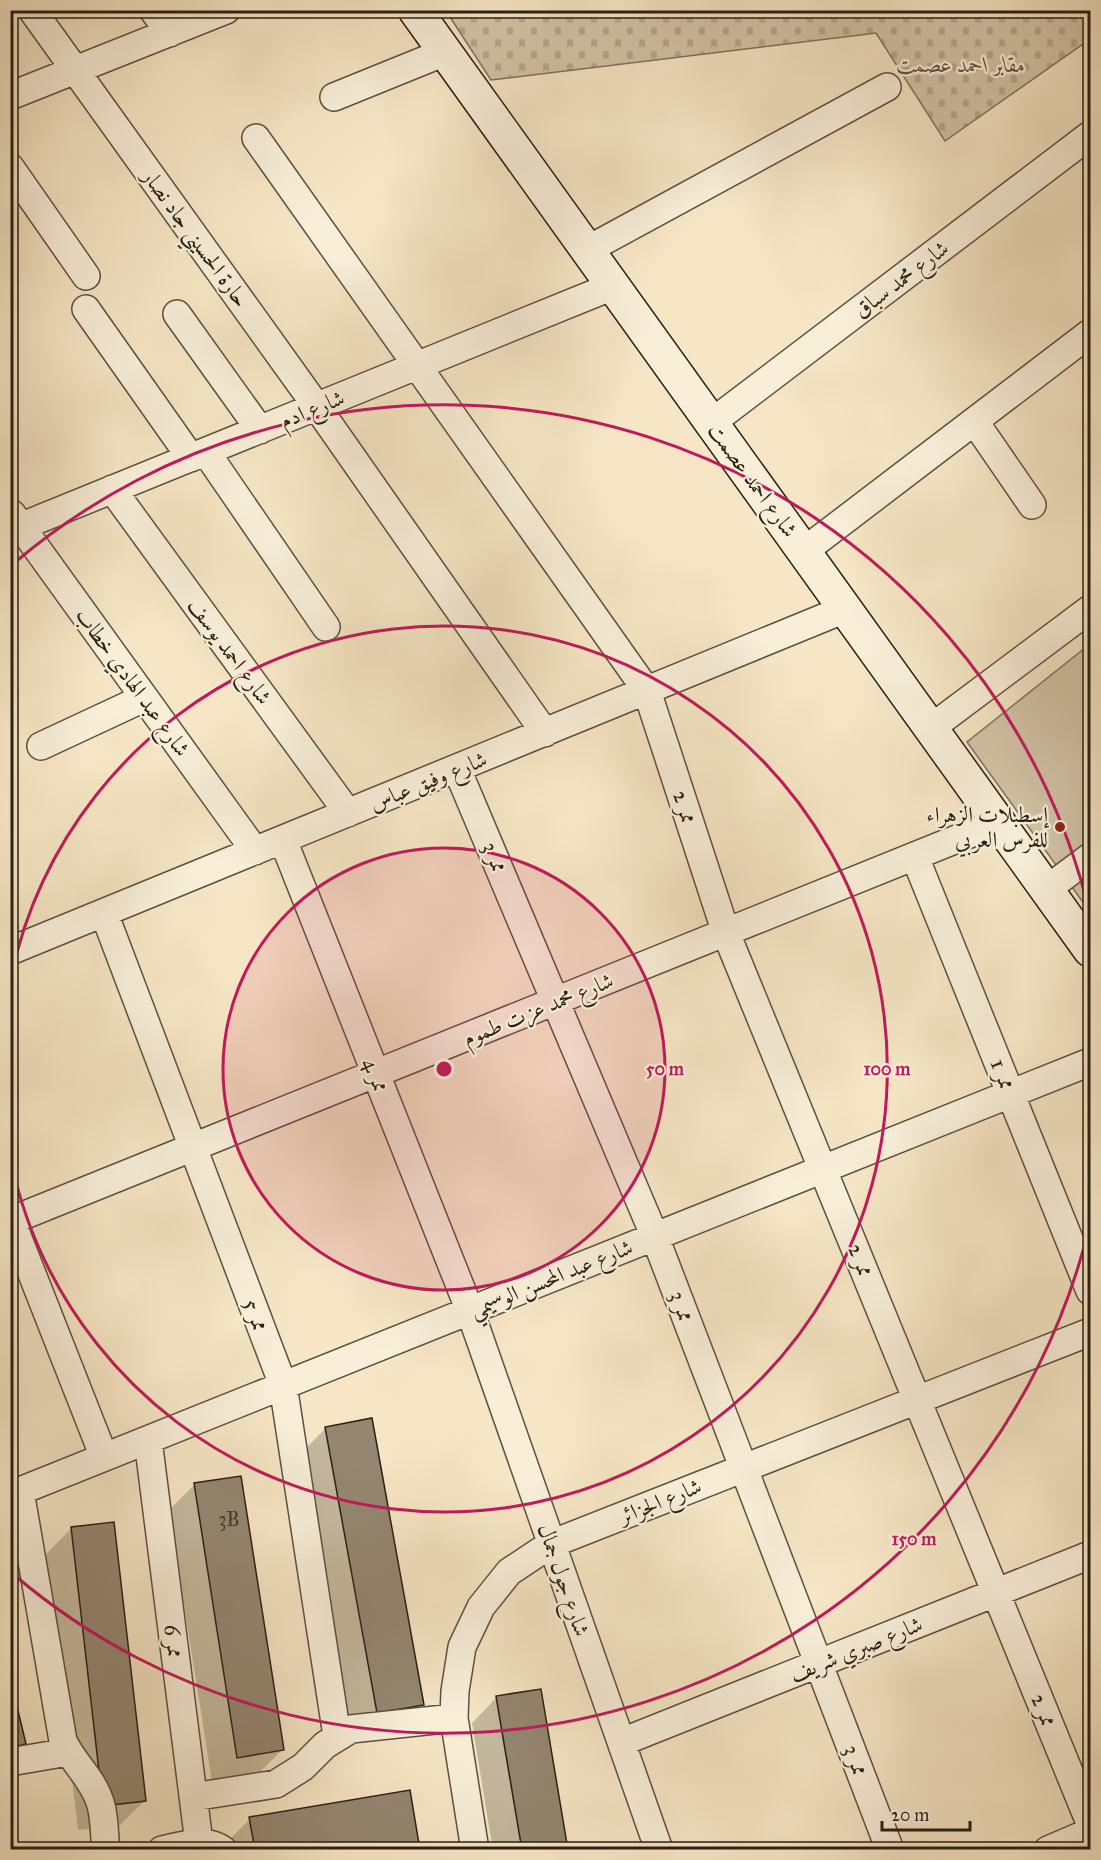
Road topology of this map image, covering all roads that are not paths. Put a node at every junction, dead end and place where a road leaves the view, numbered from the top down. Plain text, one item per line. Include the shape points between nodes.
1 (32, 10) edge
2 (153, 10) edge
3 (226, 10) edge
4 (415, 10) edge
5 (170, 33) junction
6 (445, 52) junction
7 (74, 70) junction
8 (887, 87) dead end
9 (10, 96) edge
10 (334, 97) dead end
11 (1090, 135) edge
12 (256, 138) dead end
13 (10, 167) edge
14 (587, 250) junction
15 (86, 276) dead end
16 (613, 286) junction
17 (86, 309) dead end
18 (177, 314) dead end
19 (1090, 333) edge
20 (418, 366) junction
21 (317, 407) junction
22 (975, 422) junction
23 (711, 423) junction
24 (260, 430) junction
25 (198, 454) junction
26 (112, 489) junction
27 (1032, 505) dead end
28 (14, 523) edge
29 (804, 551) junction
30 (845, 609) junction
31 (1090, 609) edge
32 (326, 627) dead end
33 (647, 691) junction
34 (144, 698) junction
35 (931, 728) junction
36 (545, 733) junction
37 (41, 746) dead end
38 (457, 769) junction
39 (348, 813) junction
40 (999, 822) junction
41 (283, 840) junction
42 (255, 851) junction
43 (915, 857) junction
44 (1090, 857) edge
45 (1047, 889) junction
46 (104, 913) junction
47 (726, 933) junction
48 (1090, 950) edge
49 (10, 951) edge
50 (556, 1002) junction
51 (1090, 1062) edge
52 (376, 1074) junction
53 (1011, 1094) junction
54 (193, 1148) junction
55 (824, 1169) junction
56 (11, 1220) edge
57 (655, 1237) junction
58 (1090, 1291) edge
59 (470, 1311) junction
60 (1090, 1332) edge
61 (283, 1385) junction
62 (918, 1400) junction
63 (148, 1440) junction
64 (104, 1457) junction
65 (744, 1468) junction
66 (15, 1493) edge
67 (551, 1544) junction
68 (1090, 1555) edge
69 (997, 1593) junction
70 (819, 1664) junction
71 (454, 1718) junction
72 (337, 1736) junction
73 (622, 1743) junction
74 (68, 1752) junction
75 (10, 1762) edge
76 (194, 1797) junction
77 (1090, 1823) edge
78 (1090, 1832) edge
79 (211, 1846) edge
80 (106, 1850) edge
81 (162, 1850) edge
82 (475, 1850) edge
83 (659, 1850) edge
84 (890, 1850) edge
85 (1048, 1850) edge

1 - 7 street, حارة الحسيني جاد نصار
2 - 5 street
3 - 5 street
4 - 6 main road, شارع احمد عصمت
5 - 7 street
6 - 10 street
6 - 14 main road, شارع احمد عصمت
7 - 9 street
7 - 21 street, حارة الحسيني جاد نصار
8 - 14 street
11 - 23 street, شارع محمد سباق
12 - 20 street, ممر 2
13 - 15 street
14 - 16 main road, شارع احمد عصمت
16 - 20 street, شارع ادم
16 - 23 main road, شارع احمد عصمت
17 - 25 street
18 - 24 street
19 - 22 street
20 - 21 street, شارع ادم
20 - 33 street, ممر 2
21 - 24 street, شارع ادم
21 - 36 street, حارة الحسيني جاد نصار
22 - 27 street
22 - 29 street
23 - 29 main road, شارع احمد عصمت
24 - 25 street, شارع ادم
25 - 26 street, شارع ادم
25 - 32 street
26 - 28 street, شارع ادم
26 - 39 street, شارع احمد يوسف
28 - 34 street, شارع عبد الهادي خطاب
29 - 30 main road, شارع احمد عصمت
30 - 33 street, شارع وفيق عباس
30 - 35 main road, شارع احمد عصمت
31 - 35 street
33 - 36 street, شارع وفيق عباس
33 - 47 street, ممر 2
34 - 37 street
34 - 42 street, شارع عبد الهادي خطاب
35 - 40 main road, شارع احمد عصمت
36 - 38 street, شارع وفيق عباس
38 - 39 street, شارع وفيق عباس
38 - 50 street, ممر 3
39 - 41 street, شارع وفيق عباس
40 - 43 street, شارع محمد عزت طموم
40 - 45 main road, شارع احمد عصمت
41 - 42 street, شارع وفيق عباس
41 - 52 street, ممر 4
42 - 46 street, شارع وفيق عباس
43 - 47 street, شارع محمد عزت طموم
43 - 53 street, ممر 1
44 - 45 street
45 - 48 main road, شارع احمد عصمت
46 - 49 street, شارع وفيق عباس
46 - 54 street, ممر 5
47 - 50 street, شارع محمد عزت طموم
47 - 55 street, ممر 2
50 - 52 street, شارع محمد عزت طموم
50 - 57 street, ممر 3
51 - 53 street, شارع عبد المحسن الوسيمي
52 - 54 street, شارع محمد عزت طموم
52 - 59 street, ممر 4
53 - 55 street, شارع عبد المحسن الوسيمي
53 - 58 street, ممر 1
54 - 56 street, شارع محمد عزت طموم
54 - 61 street, ممر 5
55 - 57 street, شارع عبد المحسن الوسيمي
55 - 62 street, ممر 2
56 - 64 street
57 - 59 street, شارع عبد المحسن الوسيمي
57 - 65 street, ممر 3
59 - 61 street, شارع عبد المحسن الوسيمي
59 - 67 street, شارع جول جمال
60 - 62 street, شارع الجزائر
61 - 63 street, شارع عبد المحسن الوسيمي
61 - 72 street, ممر 5
62 - 65 street, شارع الجزائر
62 - 69 street, ممر 2
63 - 64 street, شارع عبد المحسن الوسيمي
63 - 76 street, ممر 6
64 - 66 street, شارع عبد المحسن الوسيمي
65 - 67 street, شارع الجزائر
65 - 70 street, ممر 3
66 - 74 street
67 - 71 street, شارع الجزائر via 509,1572 481,1606 462,1647
67 - 73 street, شارع جول جمال
68 - 69 street, شارع صبري شريف
69 - 70 street, شارع صبري شريف
69 - 77 street, ممر 2
70 - 73 street, شارع صبري شريف
70 - 84 street, ممر 3
71 - 72 street via 351,1729
71 - 82 street, شارع الجزائر
72 - 76 street via 303,1767 276,1784
73 - 83 street, شارع جول جمال
74 - 75 street
74 - 80 street via 100,1802
76 - 79 street, ممر 6
78 - 85 street
79 - 81 street

